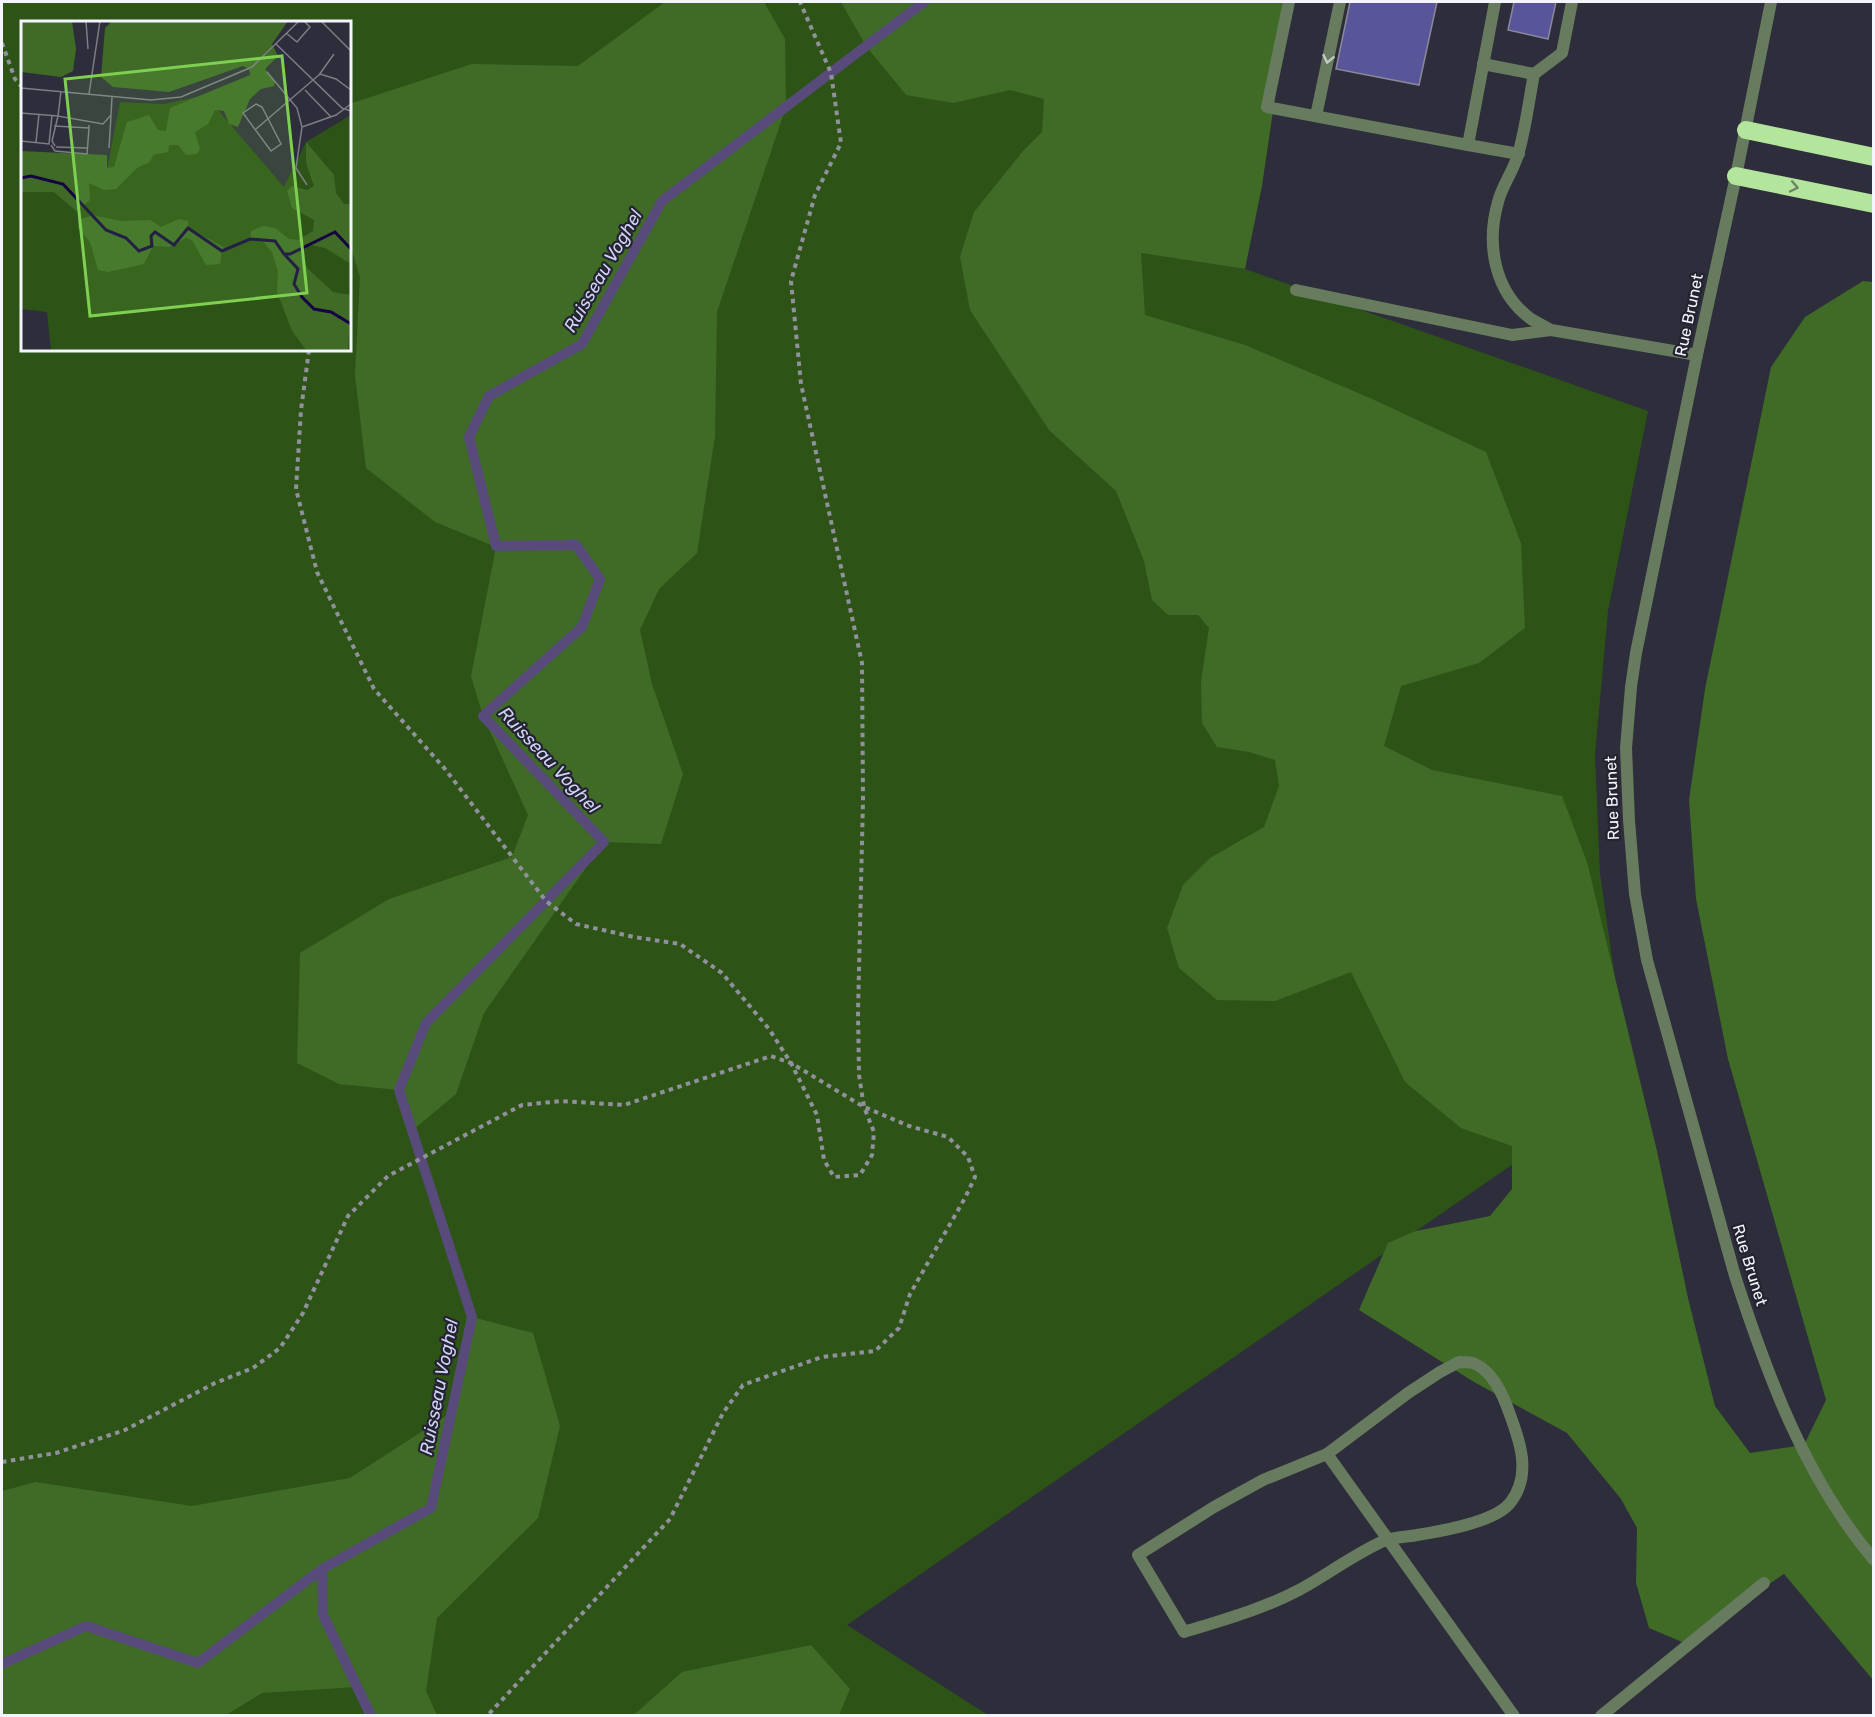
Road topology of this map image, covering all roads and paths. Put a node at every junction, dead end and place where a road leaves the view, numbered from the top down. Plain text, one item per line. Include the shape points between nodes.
1 (800, 2) edge
2 (1289, 2) edge
3 (1340, 2) edge
4 (1495, 2) edge
5 (1572, 2) edge
6 (1772, 2) edge
7 (2, 43) edge
8 (1483, 64) junction
9 (1534, 74) junction
10 (21, 86) edge
11 (1316, 116) junction
12 (1746, 130) junction
13 (1468, 145) junction
14 (1519, 154) junction
15 (1874, 157) edge
16 (1736, 176) junction
17 (1874, 204) edge
18 (1296, 290) dead end
19 (1551, 330) junction
20 (309, 351) edge
21 (1697, 355) junction
22 (791, 1063) junction
23 (864, 1107) junction
24 (1327, 1454) junction
25 (2, 1462) edge
26 (1387, 1540) junction
27 (1874, 1560) edge
28 (1764, 1584) dead end
29 (487, 1716) edge
30 (1514, 1716) edge
31 (1601, 1716) edge

1 - 23 path via 831,73 841,143 815,195 791,282 801,384 862,663 858,1012
2 - 11 street via 1267,107
3 -> 11 street
4 - 8 street
5 - 9 street via 1562,53
6 - 12 street, Rue Brunet
7 - 10 path
8 - 9 street
8 - 13 street
9 - 14 street
11 - 13 street
12 - 15 highway
12 - 16 street, Rue Brunet
13 - 14 street
14 - 19 street via 1498,202 1492,241 1494,260 1513,301
16 -> 17 highway
16 - 21 street, Rue Brunet
18 - 19 street via 1512,335
19 - 21 street
20 - 22 path via 296,489 316,572 374,689 445,770 546,901 576,924 680,944 722,973 769,1029
21 - 27 street, Rue Brunet via 1636,653 1629,705 1629,820 1640,927 1749,1321 1786,1416 1813,1470 1844,1522
22 - 23 path
22 - 23 path via 817,1115 824,1160 834,1177 860,1175 872,1155 874,1132
22 - 25 path via 771,1056 624,1105 561,1101 522,1105 388,1176 348,1216 303,1313 280,1348 253,1368 215,1383 125,1430 56,1453
23 - 29 path via 948,1137 968,1157 975,1177 910,1294 899,1328 875,1351 822,1357 743,1385 723,1413 670,1519
24 - 26 street
24 - 26 street via 1408,1393 1459,1362 1473,1363 1501,1390 1520,1440 1523,1462 1520,1490 1509,1505 1489,1517 1446,1531
24 - 26 street via 1263,1480 1138,1555 1184,1632 1249,1612 1289,1594
26 - 30 street
28 - 31 street

